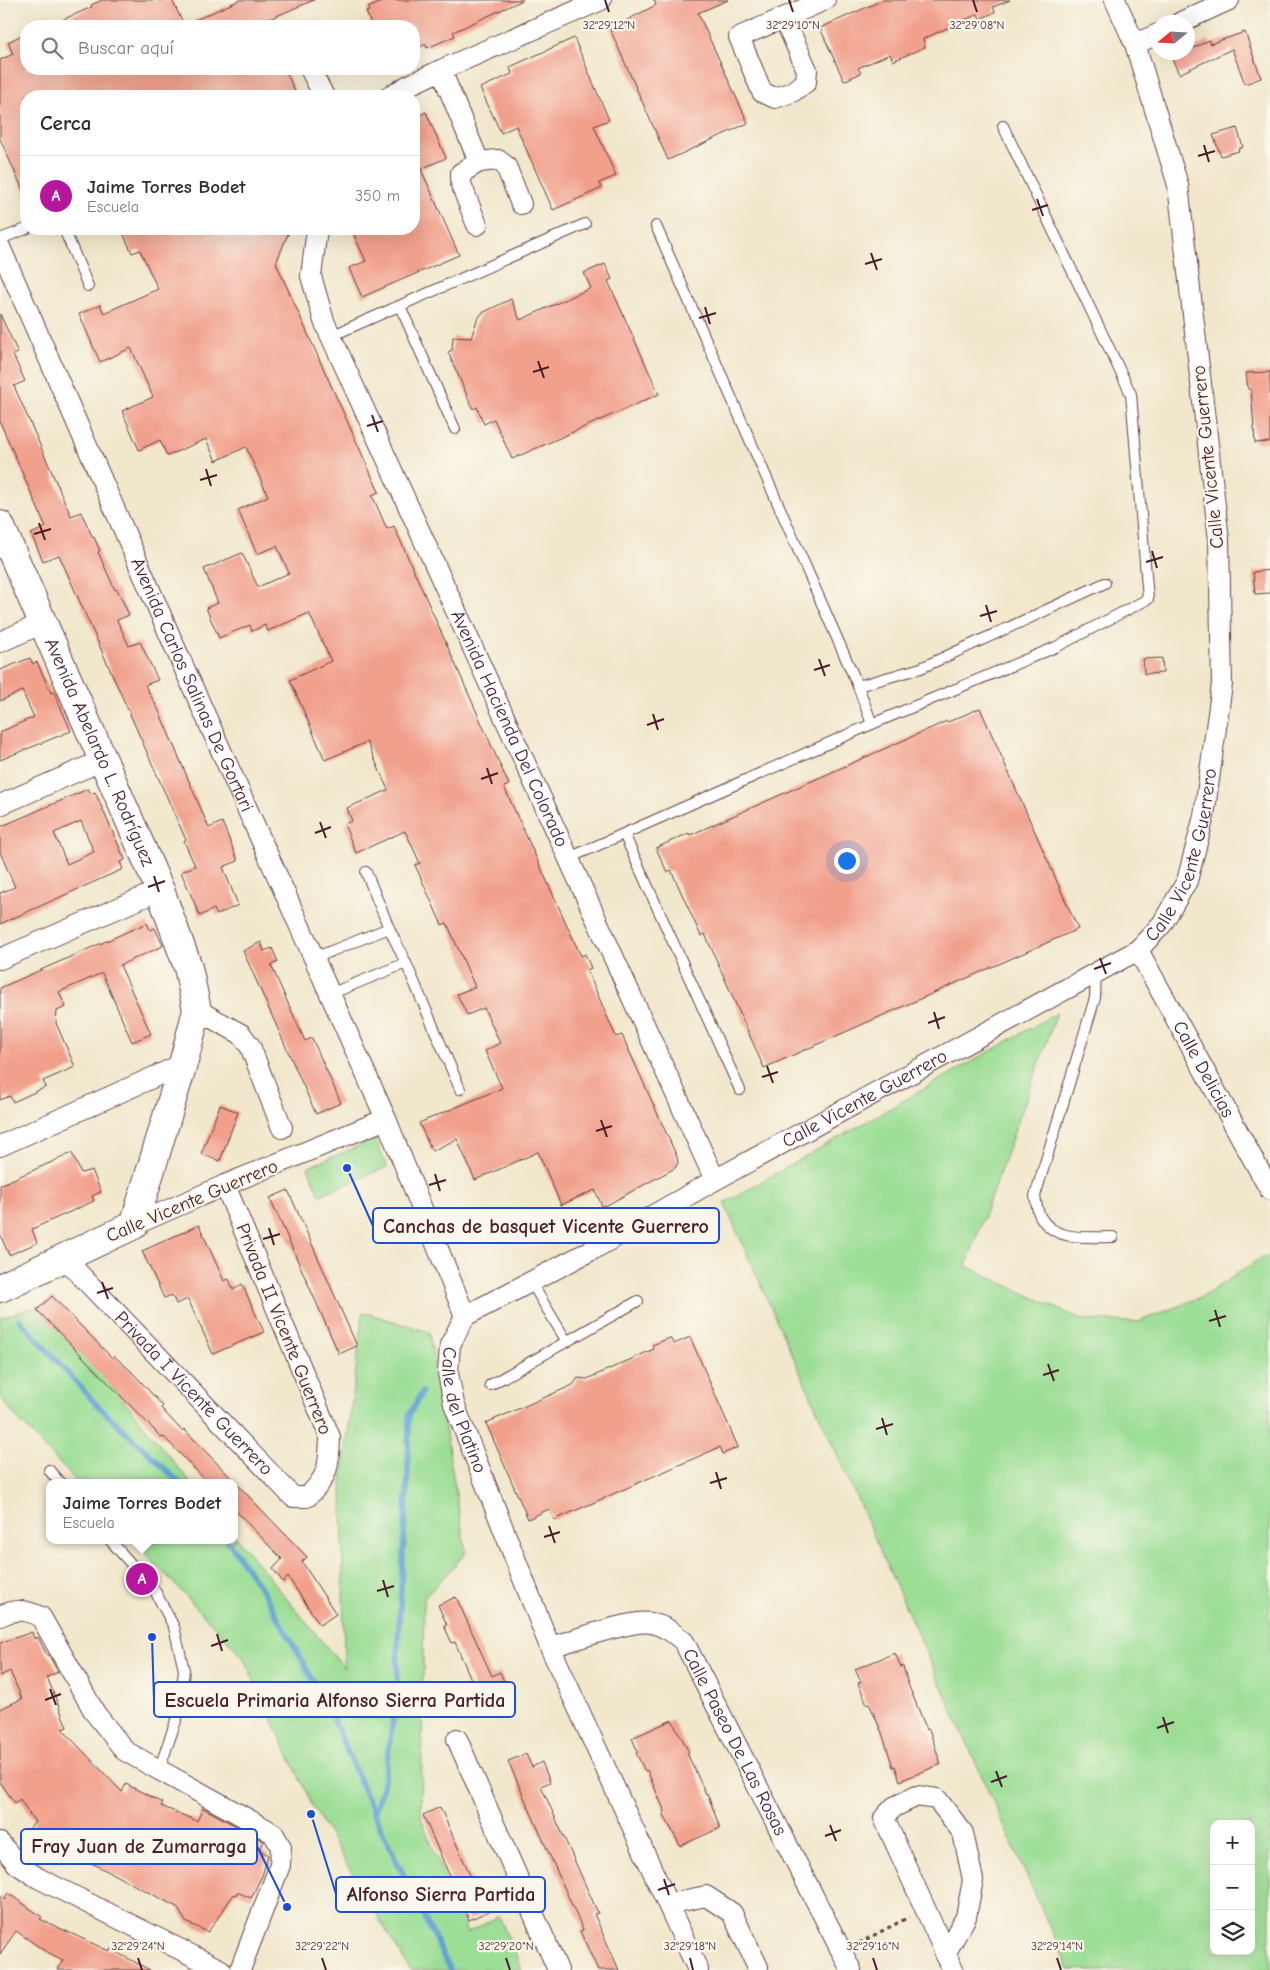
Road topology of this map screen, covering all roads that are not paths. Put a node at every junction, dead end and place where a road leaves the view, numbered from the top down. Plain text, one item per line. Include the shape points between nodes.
1 (601, 0) edge
2 (1115, 0) edge
3 (1229, 0) edge
4 (816, 2) edge
5 (561, 8) edge
6 (1195, 16) edge
7 (784, 18) dead end
8 (1150, 37) edge
9 (1135, 44) junction
10 (441, 70) junction
11 (313, 75) edge
12 (321, 90) edge
13 (402, 90) edge
14 (1003, 126) dead end
15 (479, 162) junction
16 (521, 204) dead end
17 (585, 224) dead end
18 (476, 225) dead end
19 (656, 226) dead end
20 (20, 231) edge
21 (67, 235) edge
22 (317, 235) edge
23 (0, 239) edge
24 (0, 248) edge
25 (88, 286) dead end
26 (400, 306) junction
27 (331, 336) junction
28 (455, 429) dead end
29 (0, 526) edge
30 (1105, 583) dead end
31 (43, 622) junction
32 (0, 642) edge
33 (858, 686) junction
34 (872, 724) junction
35 (103, 760) junction
36 (0, 805) edge
37 (624, 834) junction
38 (569, 858) junction
39 (366, 872) dead end
40 (160, 890) junction
41 (389, 928) junction
42 (1138, 950) junction
43 (314, 958) junction
44 (0, 959) edge
45 (406, 962) junction
46 (1096, 974) junction
47 (330, 994) junction
48 (197, 1010) junction
49 (183, 1064) junction
50 (460, 1089) dead end
51 (740, 1090) dead end
52 (386, 1119) junction
53 (282, 1128) dead end
54 (0, 1146) edge
55 (715, 1180) junction
56 (225, 1185) junction
57 (1270, 1190) edge
58 (134, 1226) junction
59 (1112, 1238) dead end
60 (63, 1257) junction
61 (531, 1282) junction
62 (0, 1288) edge
63 (638, 1301) dead end
64 (465, 1316) junction
65 (567, 1342) junction
66 (490, 1386) dead end
67 (49, 1470) dead end
68 (57, 1479) edge
69 (307, 1497) joint
70 (114, 1544) edge
71 (0, 1616) edge
72 (550, 1647) junction
73 (457, 1739) dead end
74 (159, 1770) junction
75 (0, 1843) edge
76 (668, 1904) junction
77 (949, 1962) edge
78 (221, 1970) edge
79 (240, 1970) edge
80 (558, 1970) edge
81 (698, 1970) edge
82 (757, 1970) edge
83 (851, 1970) edge

1 - 5 street
2 - 9 street, Calle Vicente Guerrero
3 - 6 street
4 - 7 street
5 - 10 street
8 - 9 street
9 - 42 street, Calle Vicente Guerrero via 1178,185 1219,540 1222,684 1204,816 1187,881 1162,924
10 - 13 street
10 - 15 street
11 - 12 street
14 - 34 lane via 1131,394 1148,599 1056,647
15 - 16 street via 498,160 506,166
15 - 18 street via 461,173
17 - 26 lane
19 - 33 lane
20 - 23 lane
21 - 25 lane
22 - 27 street, Avenida Hacienda Del Colorado via 311,276
24 - 43 street, Avenida Carlos Salinas De Gortari
26 - 27 lane
26 - 28 lane
27 - 38 street, Avenida Hacienda Del Colorado
29 - 31 street, Avenida Abelardo L. Rodríguez
30 - 33 lane via 921,668
31 - 32 street
31 - 35 street, Avenida Abelardo L. Rodríguez
33 - 34 lane
34 - 37 lane
35 - 36 street
35 - 40 street, Avenida Abelardo L. Rodríguez
37 - 38 lane
37 - 51 lane
38 - 55 street, Avenida Hacienda Del Colorado
39 - 41 lane
40 - 44 street
40 - 48 street, Avenida Abelardo L. Rodríguez via 188,967
41 - 43 lane
41 - 45 lane
42 - 46 street, Calle Vicente Guerrero
42 - 57 street, Calle Delicias
43 - 47 street, Avenida Carlos Salinas De Gortari
45 - 47 lane
45 - 50 lane
46 - 55 street, Calle Vicente Guerrero
46 - 59 lane via 1095,998 1035,1196 1039,1215 1050,1228 1065,1236
47 - 52 street, Avenida Carlos Salinas De Gortari
48 - 49 street, Avenida Abelardo L. Rodríguez
48 - 53 street via 241,1034 250,1046
49 - 54 street
49 - 58 street, Avenida Abelardo L. Rodríguez
52 - 56 street, Calle Vicente Guerrero
52 - 64 street, Calle del Platino
55 - 61 street, Calle Vicente Guerrero
56 - 58 street, Calle Vicente Guerrero
56 - 69 street, Privada II Vicente Guerrero via 330,1437 329,1466 318,1486
58 - 60 street, Calle Vicente Guerrero
60 - 62 street, Calle Vicente Guerrero
60 - 69 street, Privada I Vicente Guerrero via 293,1497
61 - 64 street, Calle Vicente Guerrero
61 - 65 lane
63 - 65 lane
64 - 72 street, Calle del Platino via 450,1345 448,1373 454,1404
65 - 66 lane
67 - 68 lane
70 - 74 lane via 155,1591 174,1627 184,1670 180,1709
71 - 74 street via 13,1610 28,1611 41,1617 95,1713 125,1751
72 - 76 street, Calle del Platino
72 - 83 street, Calle Paseo De Las Rosas via 630,1624 650,1623 669,1629 684,1642
73 - 80 street
74 - 79 street via 273,1833 281,1847 280,1865
75 - 78 street via 17,1864 38,1878
76 - 81 street, Calle del Platino
76 - 82 street via 706,1896 732,1913
77 - 77 street via 884,1818 894,1807 917,1796 937,1799 963,1833 973,1880 966,1917

